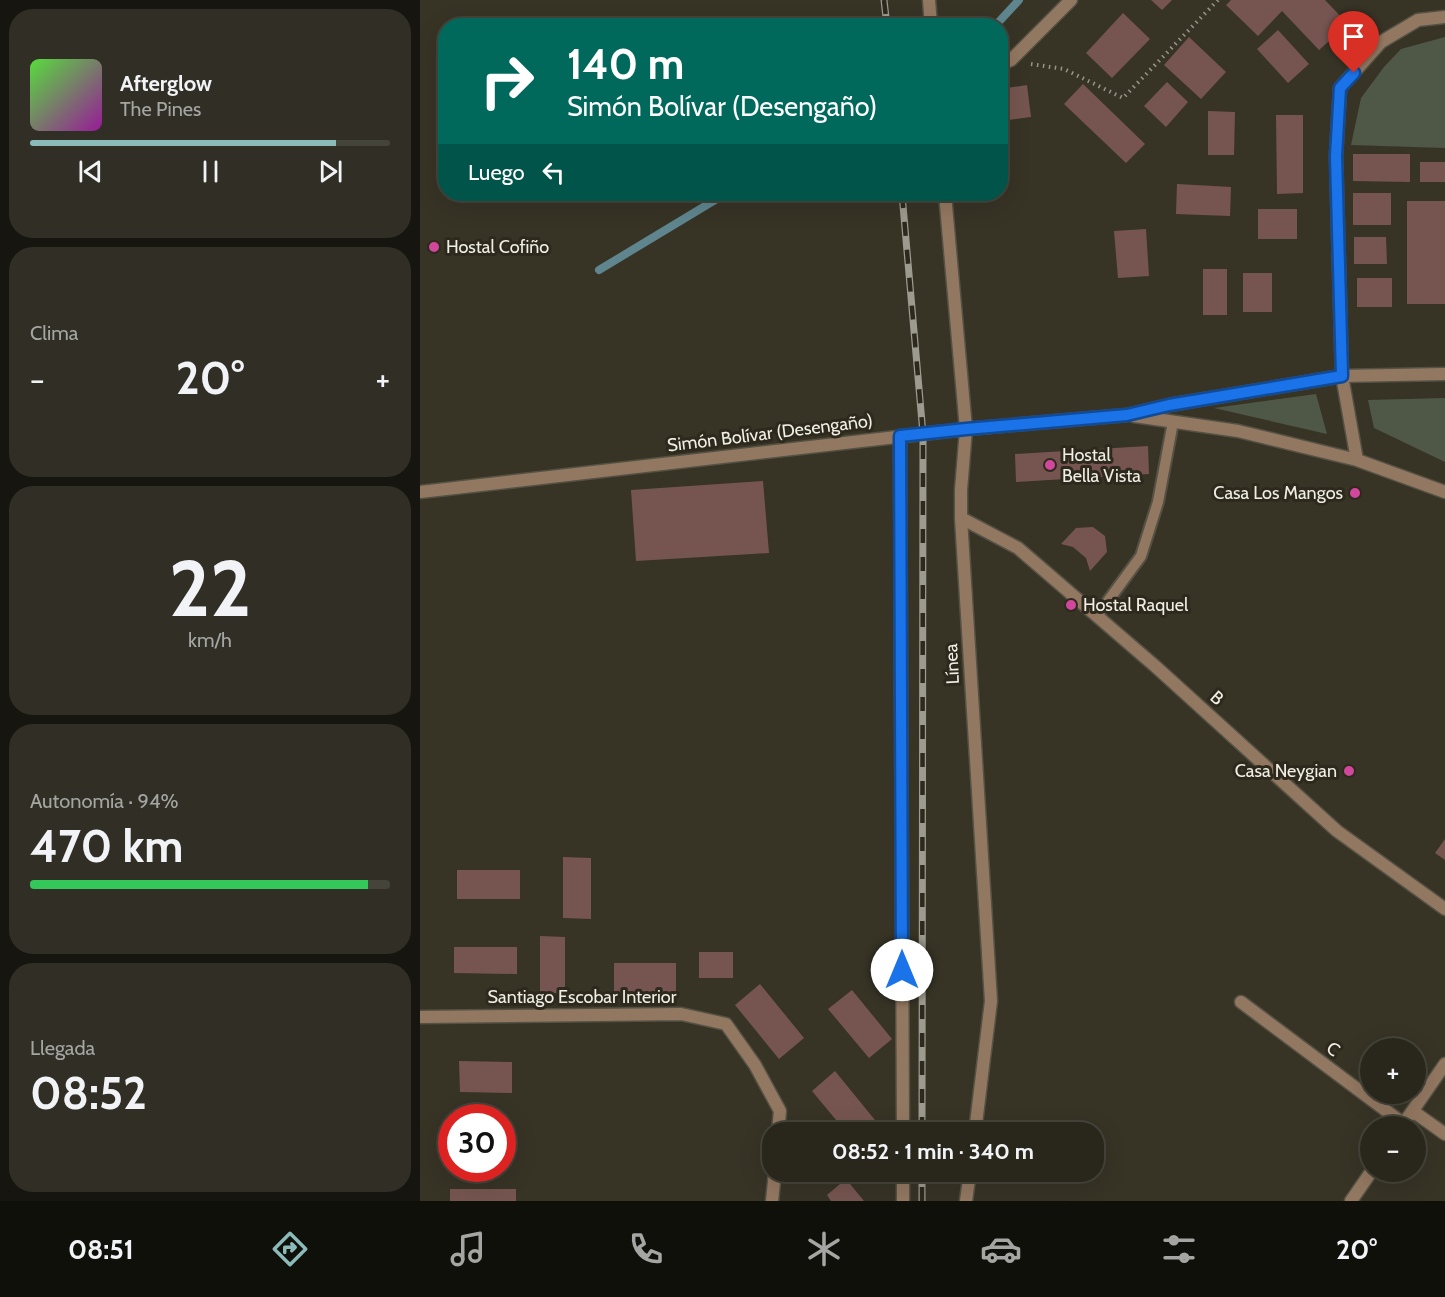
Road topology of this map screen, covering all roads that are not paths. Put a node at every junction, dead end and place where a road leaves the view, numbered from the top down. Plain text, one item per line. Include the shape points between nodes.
1 (929, 0) edge
2 (1071, 0) edge
3 (1445, 17) edge
4 (930, 18) edge
5 (1008, 60) edge
6 (946, 201) edge
7 (1445, 374) edge
8 (1342, 376) junction
9 (1127, 415) junction
10 (1173, 422) junction
11 (966, 429) junction
12 (900, 436) junction
13 (1357, 459) junction
14 (420, 492) edge
15 (1445, 492) edge
16 (962, 518) junction
17 (1097, 616) junction
18 (1445, 909) edge
19 (1241, 1002) dead end
20 (420, 1017) edge
21 (1445, 1064) edge
22 (1414, 1112) junction
23 (1391, 1116) edge
24 (1411, 1116) edge
25 (779, 1122) edge
26 (903, 1122) edge
27 (976, 1122) edge
28 (1445, 1134) edge
29 (774, 1182) edge
30 (903, 1182) edge
31 (969, 1182) edge
32 (1364, 1182) edge
33 (772, 1201) edge
34 (903, 1201) edge
35 (966, 1201) edge
36 (1351, 1201) edge

1 - 4 street
2 - 5 street
3 - 8 street via 1418,20 1381,42 1340,88 1336,156
6 - 11 street, Línea
7 - 8 street, Simón Bolívar (Desengaño)
8 - 9 street, Simón Bolívar (Desengaño)
8 - 13 street
9 - 10 street
9 - 11 street, Simón Bolívar (Desengaño)
10 - 13 street via 1238,431
10 - 17 lane via 1158,502 1141,556
11 - 12 street, Simón Bolívar (Desengaño)
11 - 16 street, Línea
12 - 14 street, Simón Bolívar (Desengaño)
12 - 26 street
13 - 15 street
16 - 17 street, B via 1018,548
16 - 27 street, Línea via 991,1001
17 - 18 street, B via 1337,831
19 - 23 street, C
20 - 25 street, Santiago Escobar Interior via 681,1014 726,1024 755,1065 780,1111
21 - 22 street
22 - 24 street
22 - 28 street
29 - 33 street
30 - 34 street
31 - 35 street
32 - 36 street

